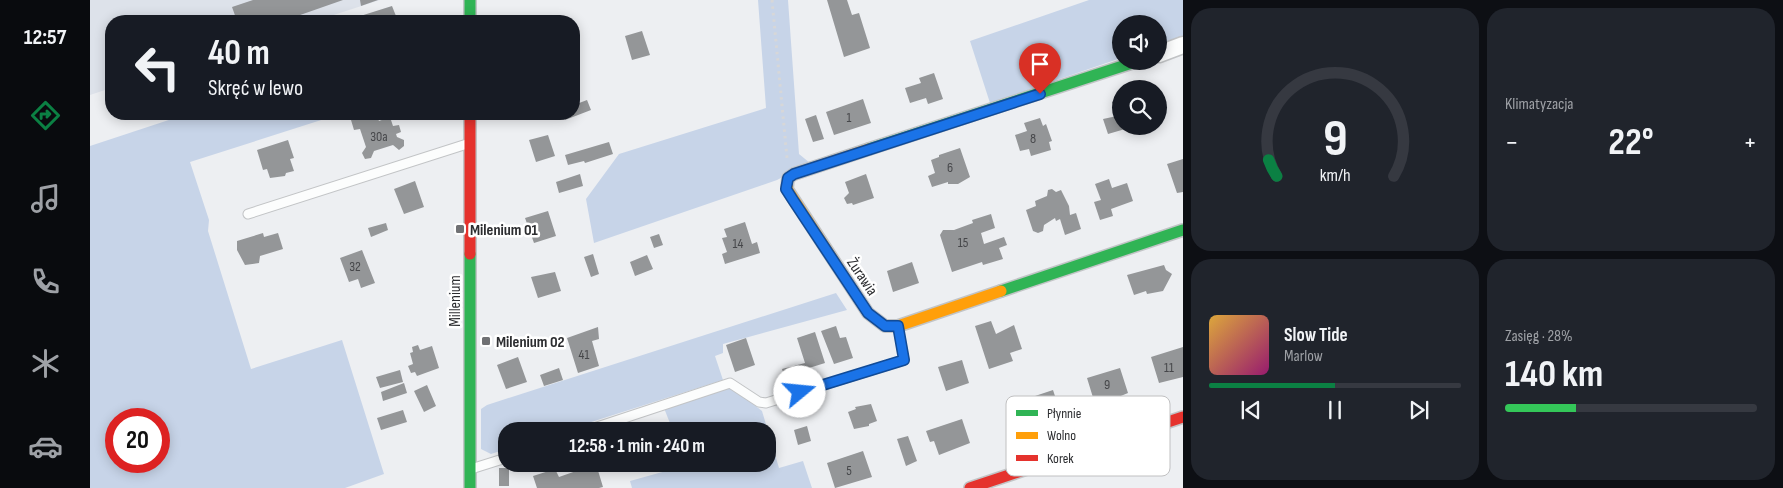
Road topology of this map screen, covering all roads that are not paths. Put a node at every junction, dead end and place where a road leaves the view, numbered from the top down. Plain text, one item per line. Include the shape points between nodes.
1 (470, 0) edge
2 (470, 15) edge
3 (1183, 45) edge
4 (1167, 51) edge
5 (1112, 70) edge
6 (470, 120) edge
7 (470, 143) junction
8 (248, 214) dead end
9 (1183, 230) edge
10 (898, 326) junction
11 (1183, 417) edge
12 (1170, 421) edge
13 (612, 422) edge
14 (498, 461) edge
15 (470, 470) junction
16 (1006, 476) edge
17 (470, 488) edge
18 (970, 488) edge

1 - 2 street
3 - 4 street
5 - 10 street, Żurawia via 788,178 786,189 868,313 885,326
6 - 7 street, Millenium
7 - 8 lane
7 - 15 street, Millenium
9 - 10 street
10 - 13 lane via 904,360 766,403 759,402 730,383
11 - 12 street
14 - 15 lane
15 - 17 street, Millenium
16 - 18 street

